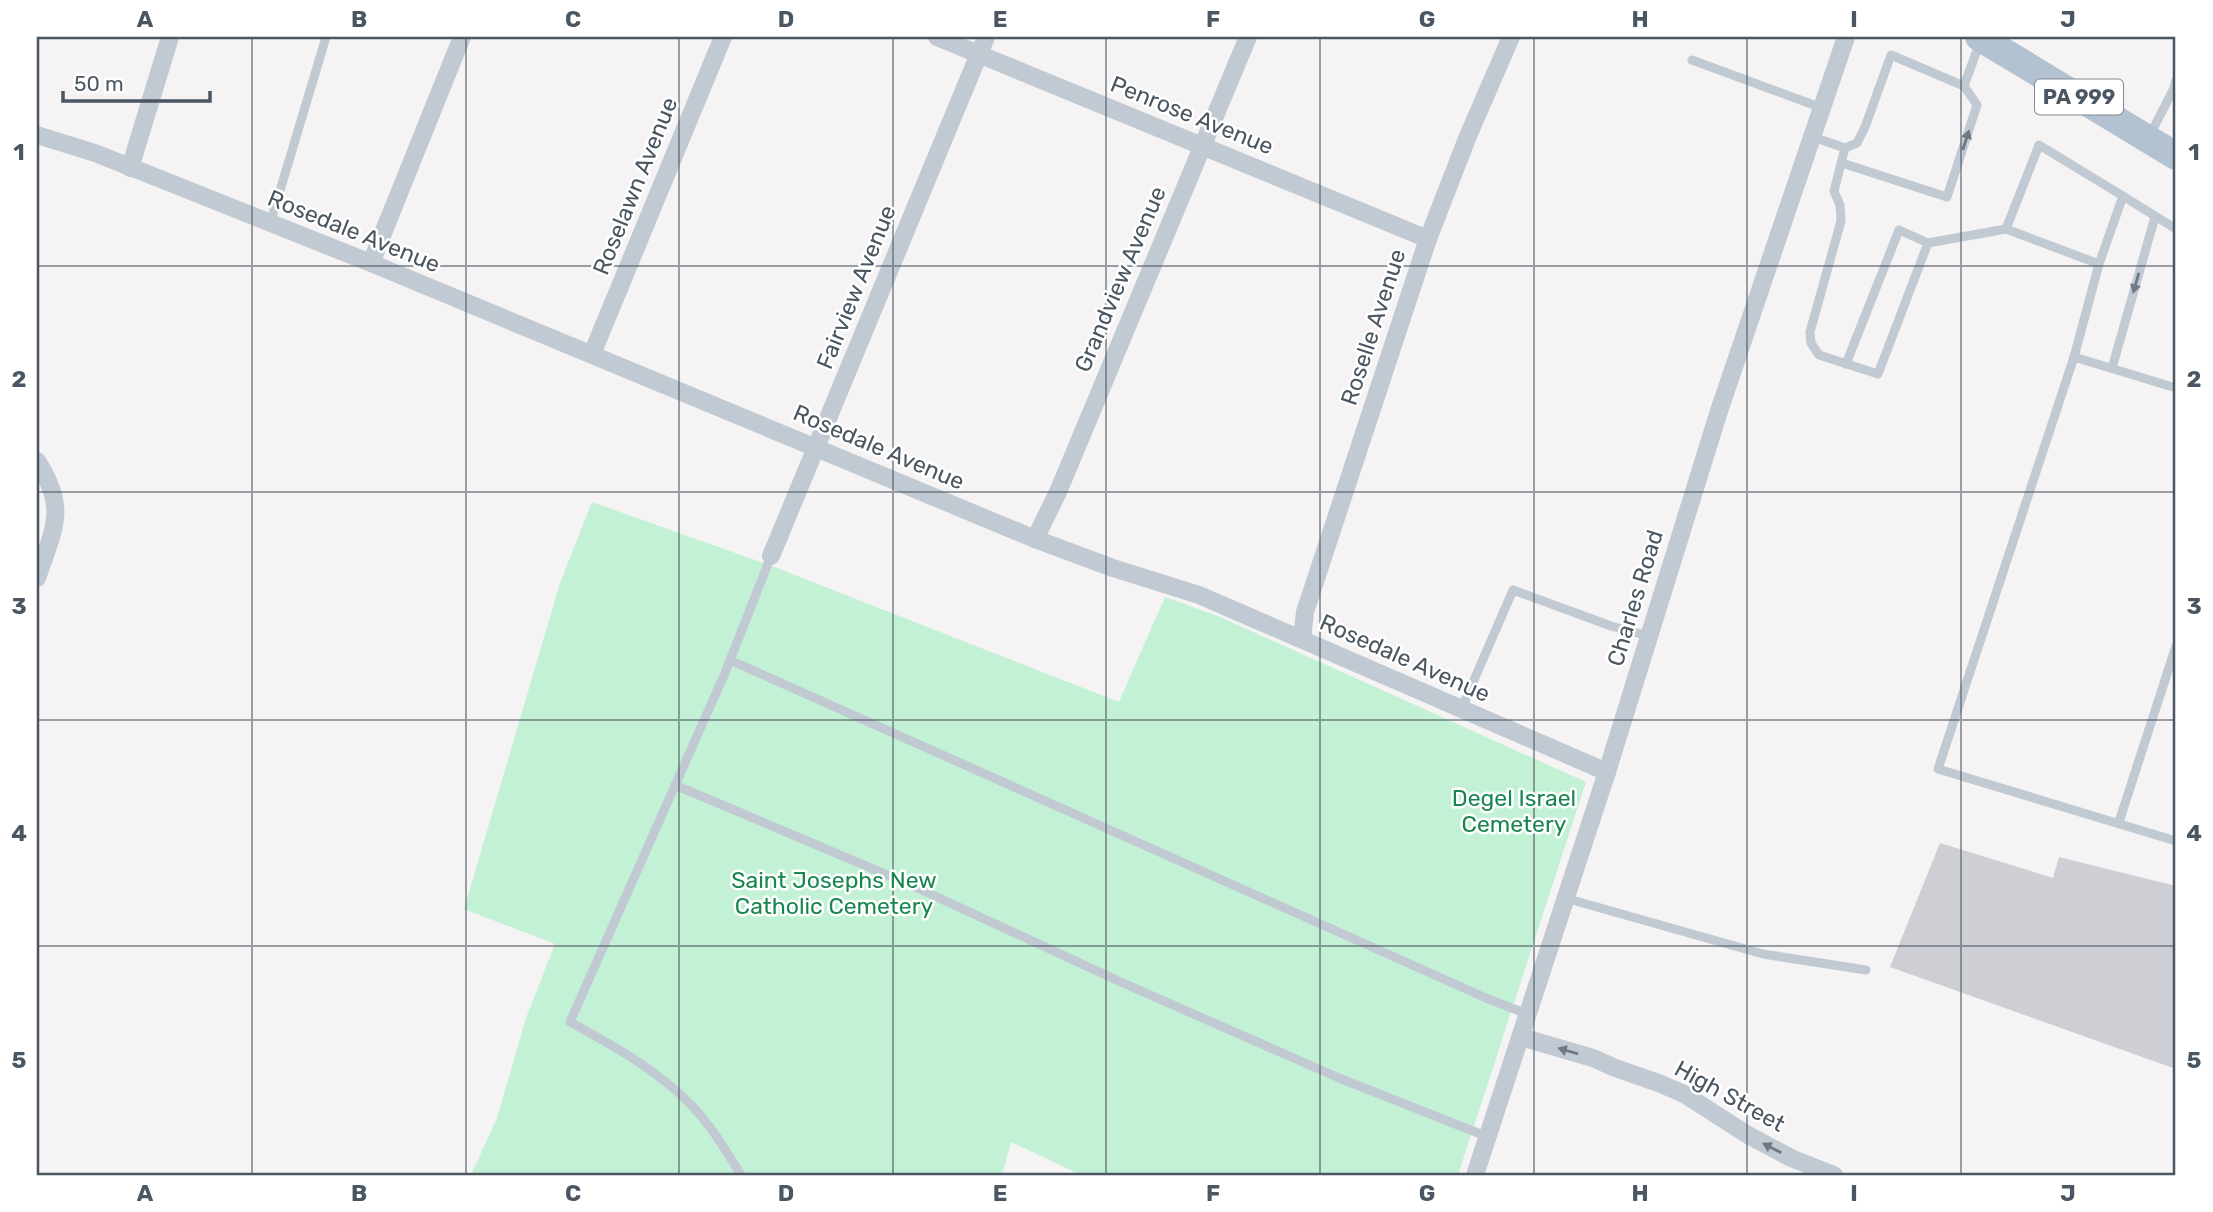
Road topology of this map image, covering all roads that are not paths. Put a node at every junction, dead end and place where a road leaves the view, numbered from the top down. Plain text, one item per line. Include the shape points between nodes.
1 (170, 37) edge
2 (326, 37) edge
3 (462, 37) edge
4 (723, 37) edge
5 (937, 37) edge
6 (986, 37) edge
7 (1248, 37) edge
8 (1511, 37) edge
9 (1846, 37) edge
10 (1980, 38) edge
11 (979, 54) junction
12 (1692, 60) dead end
13 (2176, 80) edge
14 (1964, 86) junction
15 (1822, 108) junction
16 (37, 135) edge
17 (1813, 137) junction
18 (2148, 139) junction
19 (1201, 146) junction
20 (1845, 148) junction
21 (2176, 156) edge
22 (1842, 163) junction
23 (130, 168) junction
24 (2123, 196) junction
25 (2155, 217) junction
26 (270, 223) junction
27 (2006, 229) junction
28 (2176, 229) edge
29 (1428, 239) junction
30 (1928, 243) junction
31 (370, 263) junction
32 (2099, 264) junction
33 (592, 354) junction
34 (2074, 356) junction
35 (1846, 364) junction
36 (2112, 368) junction
37 (2176, 388) edge
38 (816, 448) junction
39 (37, 461) edge
40 (1035, 539) junction
41 (771, 556) joint
42 (37, 578) edge
43 (1649, 636) junction
44 (1302, 639) junction
45 (2176, 646) edge
46 (730, 660) junction
47 (1461, 710) junction
48 (1607, 772) junction
49 (675, 785) junction
50 (2119, 822) junction
51 (2176, 841) edge
52 (1565, 898) junction
53 (1866, 970) dead end
54 (1527, 1014) junction
55 (1521, 1037) junction
56 (1488, 1137) junction
57 (741, 1175) edge
58 (1475, 1175) edge
59 (1834, 1175) edge

1 - 23 street
2 - 26 lane
3 - 31 street
4 - 33 street, Roselawn Avenue
5 - 11 street, Penrose Avenue
6 - 11 street, Fairview Avenue
7 - 19 street, Grandview Avenue
8 - 29 street, Roselle Avenue
9 - 15 street, Charles Road
10 - 14 lane
10 - 18 main road, PA 999
11 - 19 street, Penrose Avenue
11 - 38 street, Fairview Avenue
12 - 15 lane
13 - 18 lane
14 - 20 lane via 1891,55 1865,127 1857,143
22 -> 14 lane via 1947,197 1977,105
15 - 17 street, Charles Road
16 - 23 street, Rosedale Avenue
17 - 20 lane
17 - 43 street, Charles Road via 1719,411
18 - 21 main road, PA 999
19 - 29 street, Penrose Avenue
19 - 40 street, Grandview Avenue
20 - 22 lane
22 - 35 lane via 1834,191 1841,221 1810,331 1819,355
23 - 26 street, Rosedale Avenue
24 - 25 lane
24 - 27 lane via 2039,145
24 - 32 lane
25 - 28 lane
25 -> 36 lane
26 - 31 street, Rosedale Avenue
27 - 30 lane
27 - 32 lane
29 - 44 street, Roselle Avenue via 1305,612
30 - 35 lane via 1878,374
30 - 35 lane via 1899,230
31 - 33 street, Rosedale Avenue
32 - 34 lane
33 - 38 street, Rosedale Avenue
34 - 36 lane
34 - 50 lane via 1938,769
36 - 37 lane
38 - 40 street, Rosedale Avenue
38 - 41 street, Fairview Avenue
39 - 42 street via 51,483 57,521
40 - 44 street, Rosedale Avenue via 1199,594
41 - 46 lane
43 - 47 lane via 1513,590
43 - 48 street, Charles Road
44 - 47 street, Rosedale Avenue
45 - 50 lane
46 - 49 lane
46 - 54 lane
47 - 48 street, Rosedale Avenue
48 - 52 street, Charles Road
49 - 56 lane via 911,885 1339,1078
49 - 57 lane via 570,1022 641,1065 690,1103
50 - 51 lane
52 - 53 lane via 1763,954
52 - 54 street, Charles Road
54 - 55 street, Charles Road
55 - 56 street, Charles Road
59 -> 55 street, High Street via 1748,1135 1684,1094 1593,1058
56 - 58 street, Charles Road

